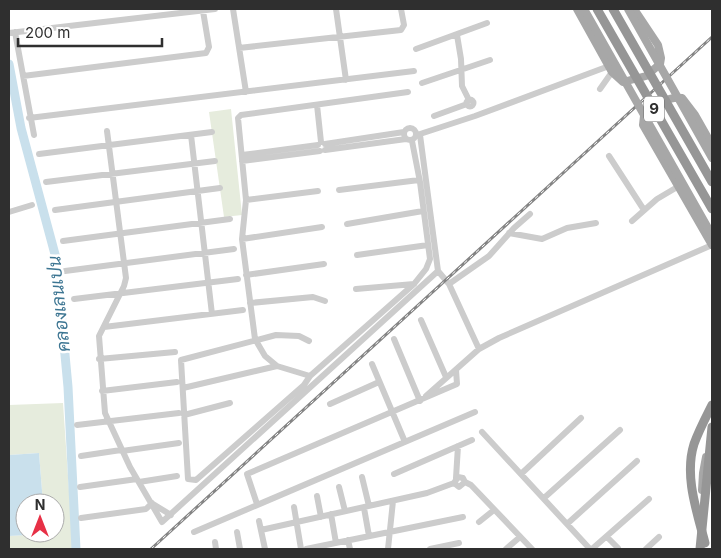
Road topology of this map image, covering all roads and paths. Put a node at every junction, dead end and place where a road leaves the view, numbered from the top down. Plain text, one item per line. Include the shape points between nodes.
1 (215, 9) edge
2 (233, 9) edge
3 (237, 9) edge
4 (336, 9) edge
5 (401, 9) edge
6 (576, 9) edge
7 (584, 9) edge
8 (597, 9) edge
9 (613, 9) edge
10 (628, 9) edge
11 (634, 9) edge
12 (204, 10) junction
13 (487, 23) dead end
14 (12, 33) edge
15 (457, 35) junction
16 (340, 36) junction
17 (239, 48) junction
18 (416, 49) dead end
19 (490, 60) dead end
20 (610, 69) junction
21 (460, 70) junction
22 (414, 71) dead end
23 (22, 76) junction
24 (346, 80) junction
25 (422, 83) dead end
26 (600, 90) dead end
27 (246, 92) junction
28 (408, 92) dead end
29 (469, 103) junction
30 (317, 105) junction
31 (434, 116) dead end
32 (475, 116) junction
33 (29, 118) junction
34 (107, 131) dead end
35 (212, 132) dead end
36 (404, 132) junction
37 (418, 134) junction
38 (34, 135) dead end
39 (191, 135) junction
40 (409, 140) junction
41 (109, 145) junction
42 (712, 145) edge
43 (321, 146) junction
44 (39, 154) dead end
45 (609, 156) dead end
46 (242, 158) junction
47 (712, 158) edge
48 (215, 161) dead end
49 (194, 164) junction
50 (113, 174) junction
51 (420, 180) junction
52 (46, 182) dead end
53 (712, 182) edge
54 (678, 186) junction
55 (220, 188) dead end
56 (339, 190) dead end
57 (318, 191) dead end
58 (198, 192) junction
59 (246, 200) junction
60 (116, 202) junction
61 (32, 205) dead end
62 (712, 209) edge
63 (55, 210) dead end
64 (644, 210) junction
65 (423, 211) junction
66 (9, 212) edge
67 (530, 214) dead end
68 (230, 219) dead end
69 (632, 221) dead end
70 (202, 223) junction
71 (596, 223) dead end
72 (347, 224) dead end
73 (322, 227) dead end
74 (509, 233) junction
75 (121, 234) junction
76 (712, 234) edge
77 (242, 239) junction
78 (63, 241) dead end
79 (428, 245) junction
80 (712, 245) edge
81 (234, 249) dead end
82 (206, 252) junction
83 (357, 255) dead end
84 (124, 264) junction
85 (324, 264) dead end
86 (65, 271) dead end
87 (438, 271) junction
88 (246, 275) junction
89 (238, 279) dead end
90 (209, 283) junction
91 (414, 284) junction
92 (449, 284) junction
93 (356, 289) dead end
94 (120, 295) junction
95 (74, 299) dead end
96 (325, 301) dead end
97 (250, 303) junction
98 (243, 310) dead end
99 (212, 314) junction
100 (421, 320) dead end
101 (104, 327) junction
102 (255, 339) junction
103 (394, 340) dead end
104 (309, 342) dead end
105 (479, 349) junction
106 (176, 352) dead end
107 (99, 359) junction
108 (372, 364) dead end
109 (277, 366) junction
110 (456, 370) junction
111 (310, 376) junction
112 (446, 377) junction
113 (177, 382) dead end
114 (379, 382) junction
115 (183, 388) junction
116 (102, 391) junction
117 (421, 400) junction
118 (230, 402) dead end
119 (330, 404) dead end
120 (712, 405) edge
121 (392, 412) junction
122 (475, 412) dead end
123 (181, 414) junction
124 (581, 418) dead end
125 (108, 420) junction
126 (77, 425) dead end
127 (712, 426) edge
128 (620, 430) dead end
129 (482, 432) dead end
130 (472, 440) dead end
131 (405, 442) junction
132 (712, 442) edge
133 (179, 443) dead end
134 (458, 446) junction
135 (122, 451) junction
136 (81, 456) dead end
137 (637, 460) dead end
138 (394, 474) dead end
139 (521, 474) junction
140 (177, 476) dead end
141 (362, 477) dead end
142 (138, 480) junction
143 (455, 480) junction
144 (80, 487) dead end
145 (339, 487) dead end
146 (316, 496) dead end
147 (544, 498) junction
148 (649, 499) dead end
149 (393, 501) junction
150 (153, 504) junction
151 (257, 504) junction
152 (294, 507) dead end
153 (366, 507) junction
154 (494, 510) junction
155 (344, 511) junction
156 (331, 514) junction
157 (170, 515) junction
158 (321, 517) junction
159 (463, 517) dead end
160 (81, 518) dead end
161 (259, 521) dead end
162 (297, 522) junction
163 (479, 522) dead end
164 (567, 524) junction
165 (262, 530) junction
166 (390, 531) junction
167 (194, 532) dead end
168 (237, 532) dead end
169 (369, 536) junction
170 (520, 537) junction
171 (607, 537) junction
172 (659, 537) dead end
173 (348, 540) junction
174 (215, 542) dead end
175 (336, 543) junction
176 (460, 543) dead end
177 (703, 547) edge
178 (314, 548) edge
179 (618, 548) edge
180 (216, 549) edge
181 (240, 549) edge
182 (265, 549) edge
183 (301, 549) edge
184 (306, 549) edge
185 (350, 549) edge
186 (388, 549) edge
187 (430, 549) edge
188 (506, 549) edge
189 (532, 549) edge
190 (591, 549) edge
191 (646, 549) edge

1 - 12 street
2 - 3 street
2 - 17 street
4 - 16 street
5 - 16 street via 404,25 400,30
6 - 20 main road
7 - 76 main road, bridge
8 - 62 highway, 9, bridge
9 - 53 highway, 9, bridge
10 - 47 main road, bridge
11 - 20 main road via 658,45 660,64 646,76 631,82 618,79
12 - 14 street
12 - 23 street via 209,47 206,53
13 - 15 street
14 - 23 street
15 - 18 street
15 - 21 street
16 - 17 street
16 - 24 street
17 - 27 street
19 - 21 street
20 - 26 street
20 - 32 street
21 - 25 street
21 - 29 street
22 - 24 street
23 - 33 street
24 - 27 street
27 - 33 street
28 - 30 street
29 - 31 street
29 - 32 street
30 - 43 street
30 - 46 street via 239,116
32 - 37 street
33 - 38 street
34 - 41 street
35 - 39 street
36 - 37 street via 411,128
36 - 40 street
36 - 43 street
37 - 40 street
37 - 87 street
39 - 41 street
39 - 49 street
40 - 43 street
40 - 51 street
41 - 44 street
41 - 50 street
42 - 54 main road via 682,98 663,102 644,116 643,125
43 - 46 street
45 - 64 street
46 - 59 street
48 - 49 street
49 - 50 street
49 - 58 street
50 - 52 street
50 - 60 street
51 - 56 street
51 - 65 street
54 - 64 street
54 - 80 main road
55 - 58 street
57 - 59 street
58 - 60 street
58 - 70 street
59 - 77 street
60 - 63 street
60 - 75 street
61 - 66 street
64 - 69 street
65 - 72 street
65 - 79 street
67 - 74 street
68 - 70 street
70 - 75 street
70 - 82 street
71 - 74 street via 567,228 542,239
73 - 77 street
74 - 92 street via 489,256
75 - 78 street
75 - 84 street
77 - 88 street
79 - 83 street
79 - 91 street via 429,264
80 - 105 street
81 - 82 street
82 - 84 street
82 - 90 street
84 - 86 street
84 - 94 street via 126,278
85 - 88 street
87 - 92 street
87 - 157 street
88 - 97 street
89 - 90 street
90 - 94 street
90 - 99 street
91 - 93 street
91 - 111 street
92 - 105 street
94 - 95 street
94 - 101 street
96 - 97 street via 313,297
97 - 102 street
98 - 99 street
99 - 101 street
100 - 112 street
101 - 107 street via 99,336
102 - 104 street via 288,335 299,336
102 - 109 street via 265,356
102 - 115 street via 181,360
103 - 117 street
105 - 110 street
106 - 107 street
107 - 116 street
108 - 114 street
109 - 111 street
109 - 115 street
110 - 112 street
110 - 117 street via 457,384
111 - 123 street via 304,385 196,480 188,479
112 - 117 street
113 - 116 street
114 - 119 street
114 - 121 street
115 - 123 street
116 - 125 street
117 - 121 street
118 - 123 street
120 - 177 highway via 694,445 691,471
121 - 131 street
121 - 151 street via 247,474
122 - 131 street
123 - 125 street
124 - 139 street
125 - 126 street
125 - 135 street
127 - 177 highway, bridge
128 - 147 street
129 - 139 street
130 - 134 street
131 - 151 street
132 - 177 main road via 702,473
133 - 135 street
134 - 138 street
134 - 143 street
135 - 136 street
135 - 142 street
137 - 164 street
139 - 147 street
140 - 142 street
141 - 153 street
142 - 144 street
142 - 150 street
143 - 149 street via 426,494
143 - 154 street via 459,487 465,482 471,485
145 - 155 street
146 - 158 street
147 - 164 street
148 - 171 street
149 - 153 street
149 - 166 street
150 - 157 street
150 - 157 street via 162,522
150 - 160 street via 146,509
151 - 167 street
152 - 162 street
153 - 155 street
153 - 169 street
154 - 163 street
154 - 170 street
155 - 156 street
156 - 158 street
156 - 175 street
158 - 162 street
159 - 166 street
161 - 165 street
162 - 165 street
162 - 183 street
164 - 190 street
165 - 182 street
166 - 169 street
166 - 186 street
168 - 181 street
169 - 173 street
170 - 188 street
170 - 189 street
171 - 179 street
171 - 190 street
172 - 191 street
173 - 175 street
173 - 185 street
174 - 180 street
175 - 178 street
176 - 187 street
178 - 184 street

